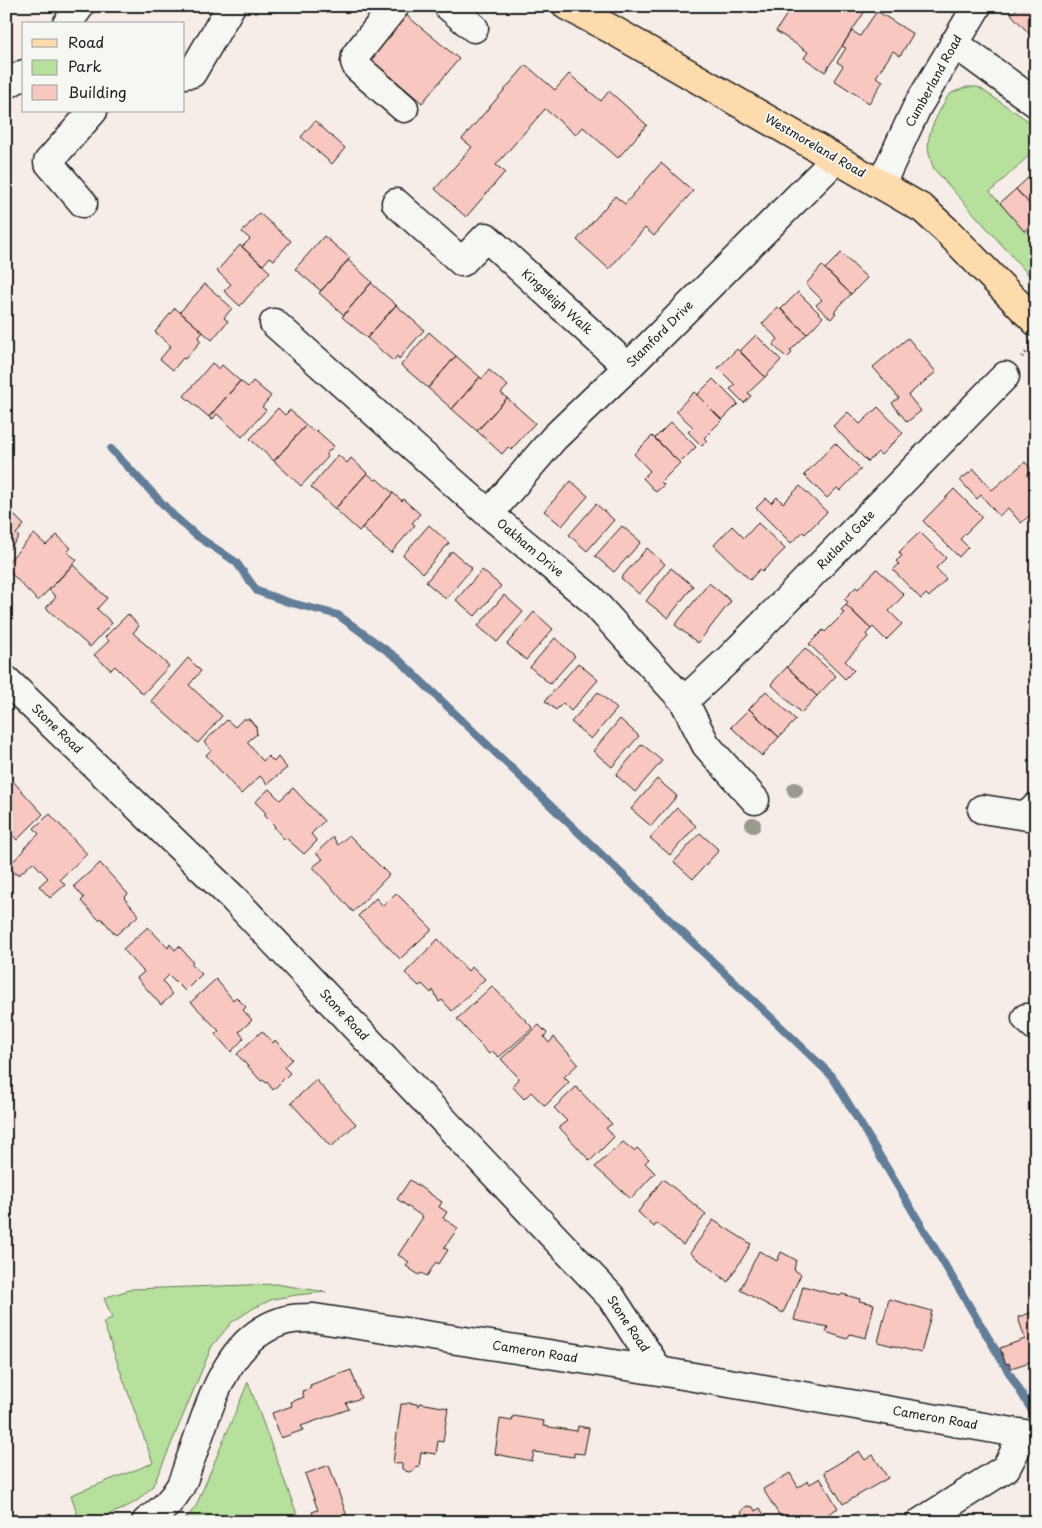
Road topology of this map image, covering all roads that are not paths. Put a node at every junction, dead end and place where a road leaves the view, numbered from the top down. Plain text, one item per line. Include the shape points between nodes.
1 (80, 6) edge
2 (231, 6) edge
3 (395, 6) edge
4 (448, 6) edge
5 (567, 6) edge
6 (977, 6) edge
7 (68, 22) edge
8 (474, 28) dead end
9 (954, 44) junction
10 (185, 74) edge
11 (22, 75) edge
12 (6, 85) edge
13 (1036, 103) edge
14 (404, 108) dead end
15 (92, 112) edge
16 (836, 159) junction
17 (882, 184) junction
18 (83, 203) dead end
19 (396, 203) dead end
20 (1036, 322) edge
21 (274, 323) dead end
22 (628, 367) junction
23 (1005, 376) dead end
24 (489, 514) junction
25 (6, 680) edge
26 (684, 701) junction
27 (755, 800) dead end
28 (1036, 807) edge
29 (982, 809) dead end
30 (659, 1371) junction
31 (1030, 1435) edge
32 (146, 1522) edge
33 (921, 1522) edge

1 - 7 street
2 - 10 street via 192,72
3 - 14 street via 356,56 355,62
4 - 8 street
5 - 16 main road, Westmoreland Road
6 - 9 street, Cumberland Road
9 - 13 street
9 - 17 street, Cumberland Road via 917,107
11 - 12 street
15 - 18 street via 48,162
16 - 17 main road, Westmoreland Road
16 - 22 street, Stamford Drive
17 - 20 main road, Westmoreland Road via 923,209
19 - 22 street, Kingsleigh Walk via 462,262 486,237
21 - 24 street, Oakham Drive
22 - 24 street, Stamford Drive via 554,438
23 - 26 street, Rutland Gate via 731,658
24 - 26 street, Oakham Drive via 590,598
25 - 30 street, Stone Road via 234,899 598,1283
26 - 27 street, Oakham Drive via 706,745
28 - 29 street via 1027,816
30 - 31 street, Cameron Road
30 - 32 street, Cameron Road via 314,1318 280,1322 259,1332 238,1351 223,1374 180,1487
31 - 33 street via 1006,1468

